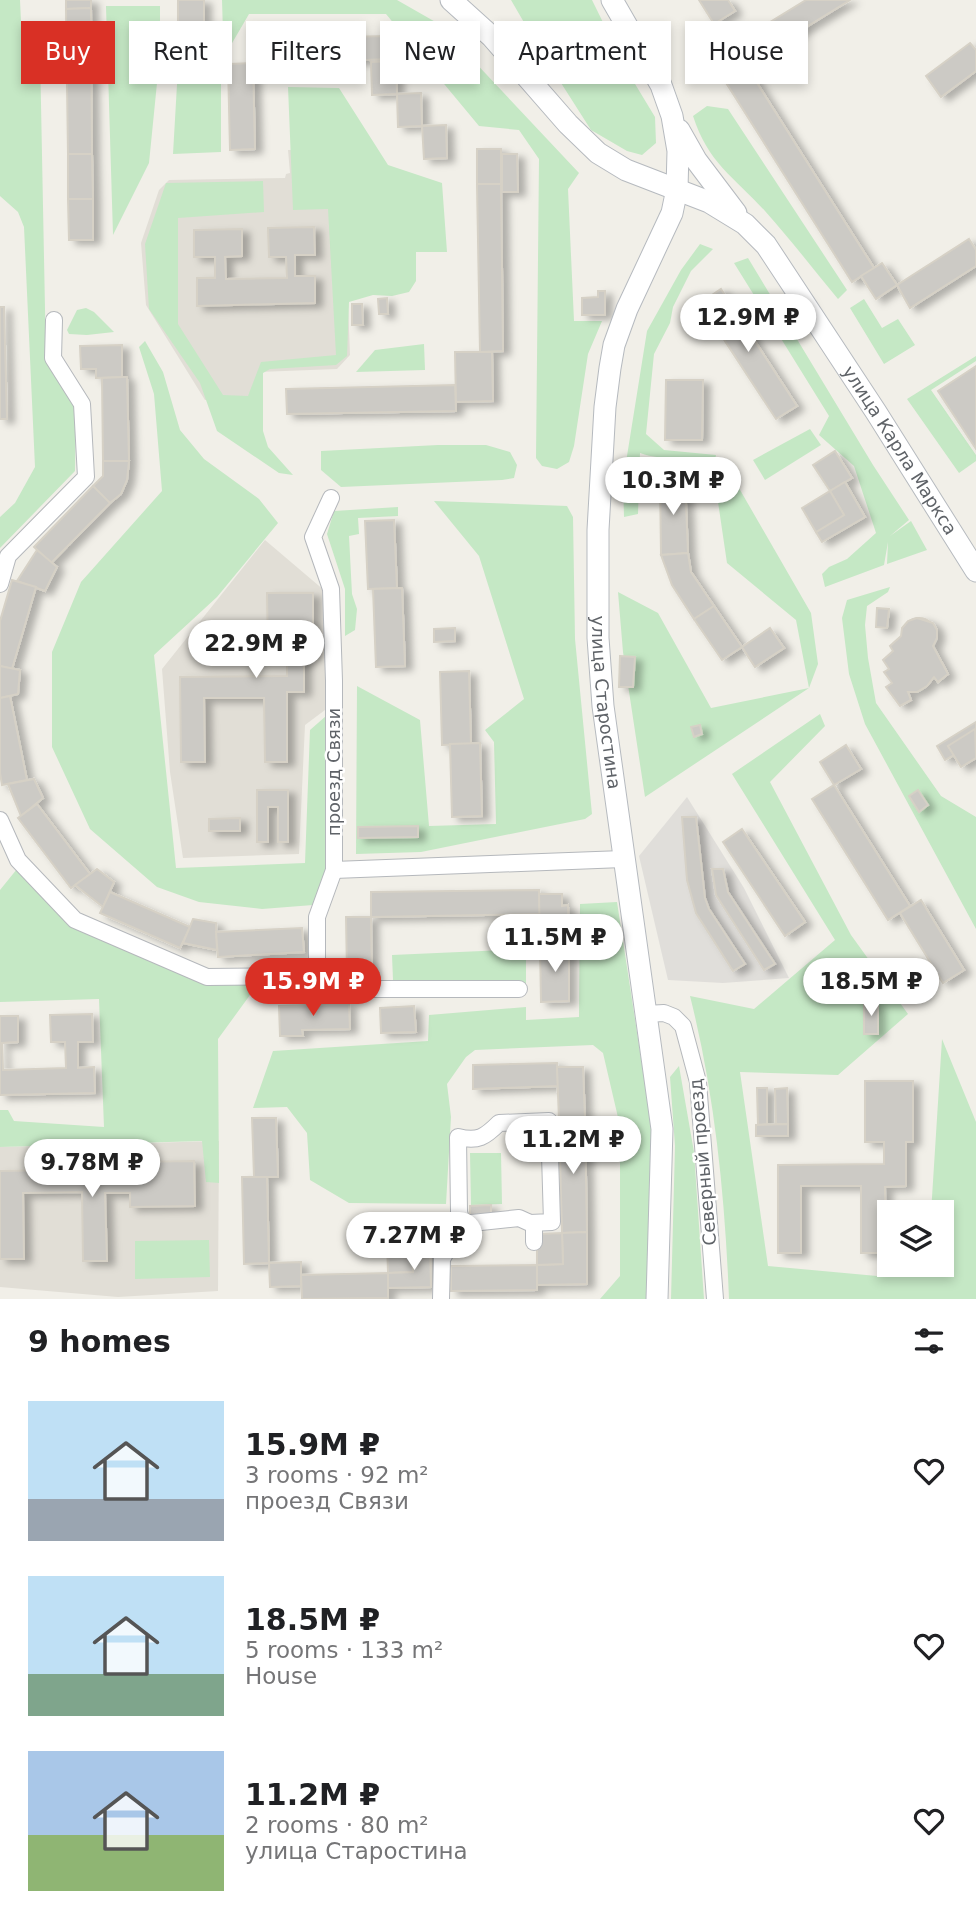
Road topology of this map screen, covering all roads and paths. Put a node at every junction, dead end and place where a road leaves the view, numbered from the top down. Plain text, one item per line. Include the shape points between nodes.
1 (451, 0) edge
2 (612, 0) edge
3 (672, 116) junction
4 (677, 139) junction
5 (632, 173) junction
6 (677, 189) junction
7 (672, 213) junction
8 (745, 224) junction
9 (54, 320) dead end
10 (331, 498) dead end
11 (976, 571) edge
12 (0, 584) edge
13 (0, 820) edge
14 (623, 859) junction
15 (334, 870) junction
16 (317, 968) junction
17 (519, 989) dead end
18 (646, 1014) junction
19 (534, 1223) junction
20 (462, 1224) junction
21 (534, 1242) dead end
22 (441, 1299) edge
23 (657, 1299) edge
24 (715, 1299) edge

1 - 5 main road, улица Карла Маркса via 492,37 576,133
2 - 3 main road via 661,85
3 - 4 main road, улица Старостина
3 - 8 main road via 696,160
4 - 5 main road via 662,168
4 - 6 main road, улица Старостина
5 - 6 main road, улица Карла Маркса
6 - 7 main road, улица Старостина
6 - 8 main road, улица Карла Маркса
7 - 8 main road via 701,210
7 - 14 main road, улица Старостина via 620,325 606,407 598,514 598,638
8 - 11 main road, улица Карла Маркса via 783,270
9 - 12 street via 52,358 82,404 86,477 8,556
10 - 15 street, проезд Связи via 313,537 331,589
13 - 16 street via 18,860 75,920 207,976 301,976
14 - 15 street
14 - 18 main road, улица Старостина
15 - 16 street, проезд Связи via 317,918
16 - 17 street via 331,981 354,989
18 - 23 main road, улица Старостина via 662,1129
18 - 24 street, Северный проезд via 664,1013 683,1026 698,1082
19 - 20 street via 519,1218
19 - 20 street via 552,1222 549,1121 499,1123 485,1137 458,1137
19 - 21 street
20 - 22 street via 442,1259

